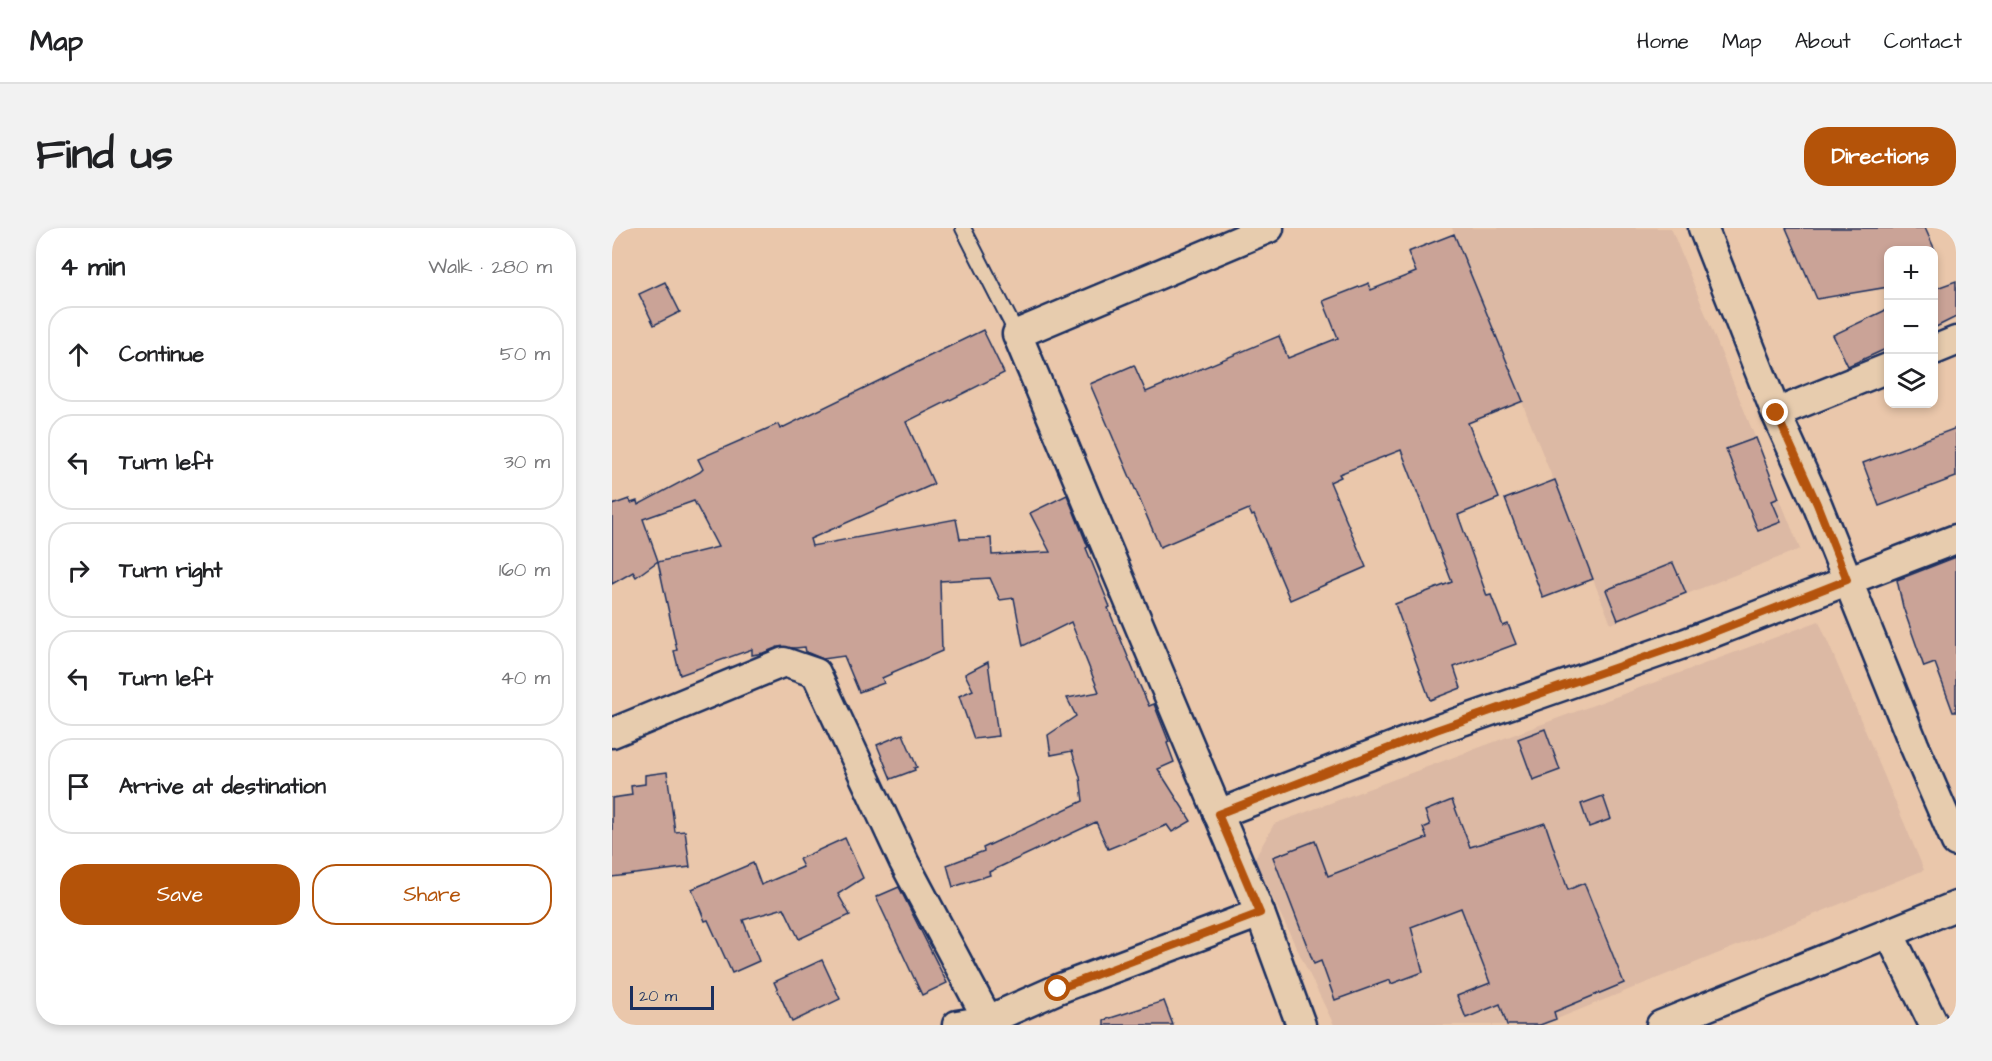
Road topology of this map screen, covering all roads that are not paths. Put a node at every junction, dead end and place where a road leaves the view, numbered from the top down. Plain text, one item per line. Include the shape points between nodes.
1 (963, 228) edge
2 (1269, 228) edge
3 (1703, 228) edge
4 (1017, 334) junction
5 (1956, 342) edge
6 (1938, 349) edge
7 (1884, 370) edge
8 (1776, 413) junction
9 (1956, 539) edge
10 (1847, 580) junction
11 (612, 733) edge
12 (1218, 814) junction
13 (1956, 842) edge
14 (1956, 906) edge
15 (1260, 913) junction
16 (1889, 933) junction
17 (988, 1020) junction
18 (957, 1025) edge
19 (1301, 1025) edge
20 (1661, 1025) edge
21 (1934, 1025) edge

1 - 4 lane
2 - 4 street
3 - 8 street
4 - 12 street
5 - 6 street
7 - 8 street
8 - 10 street
9 - 10 street
10 - 12 street
10 - 13 street
11 - 17 street via 784,662 816,674 903,862
12 - 15 street
14 - 16 street
15 - 17 street via 1058,989
15 - 19 street
16 - 20 street
16 - 21 street
17 - 18 street

